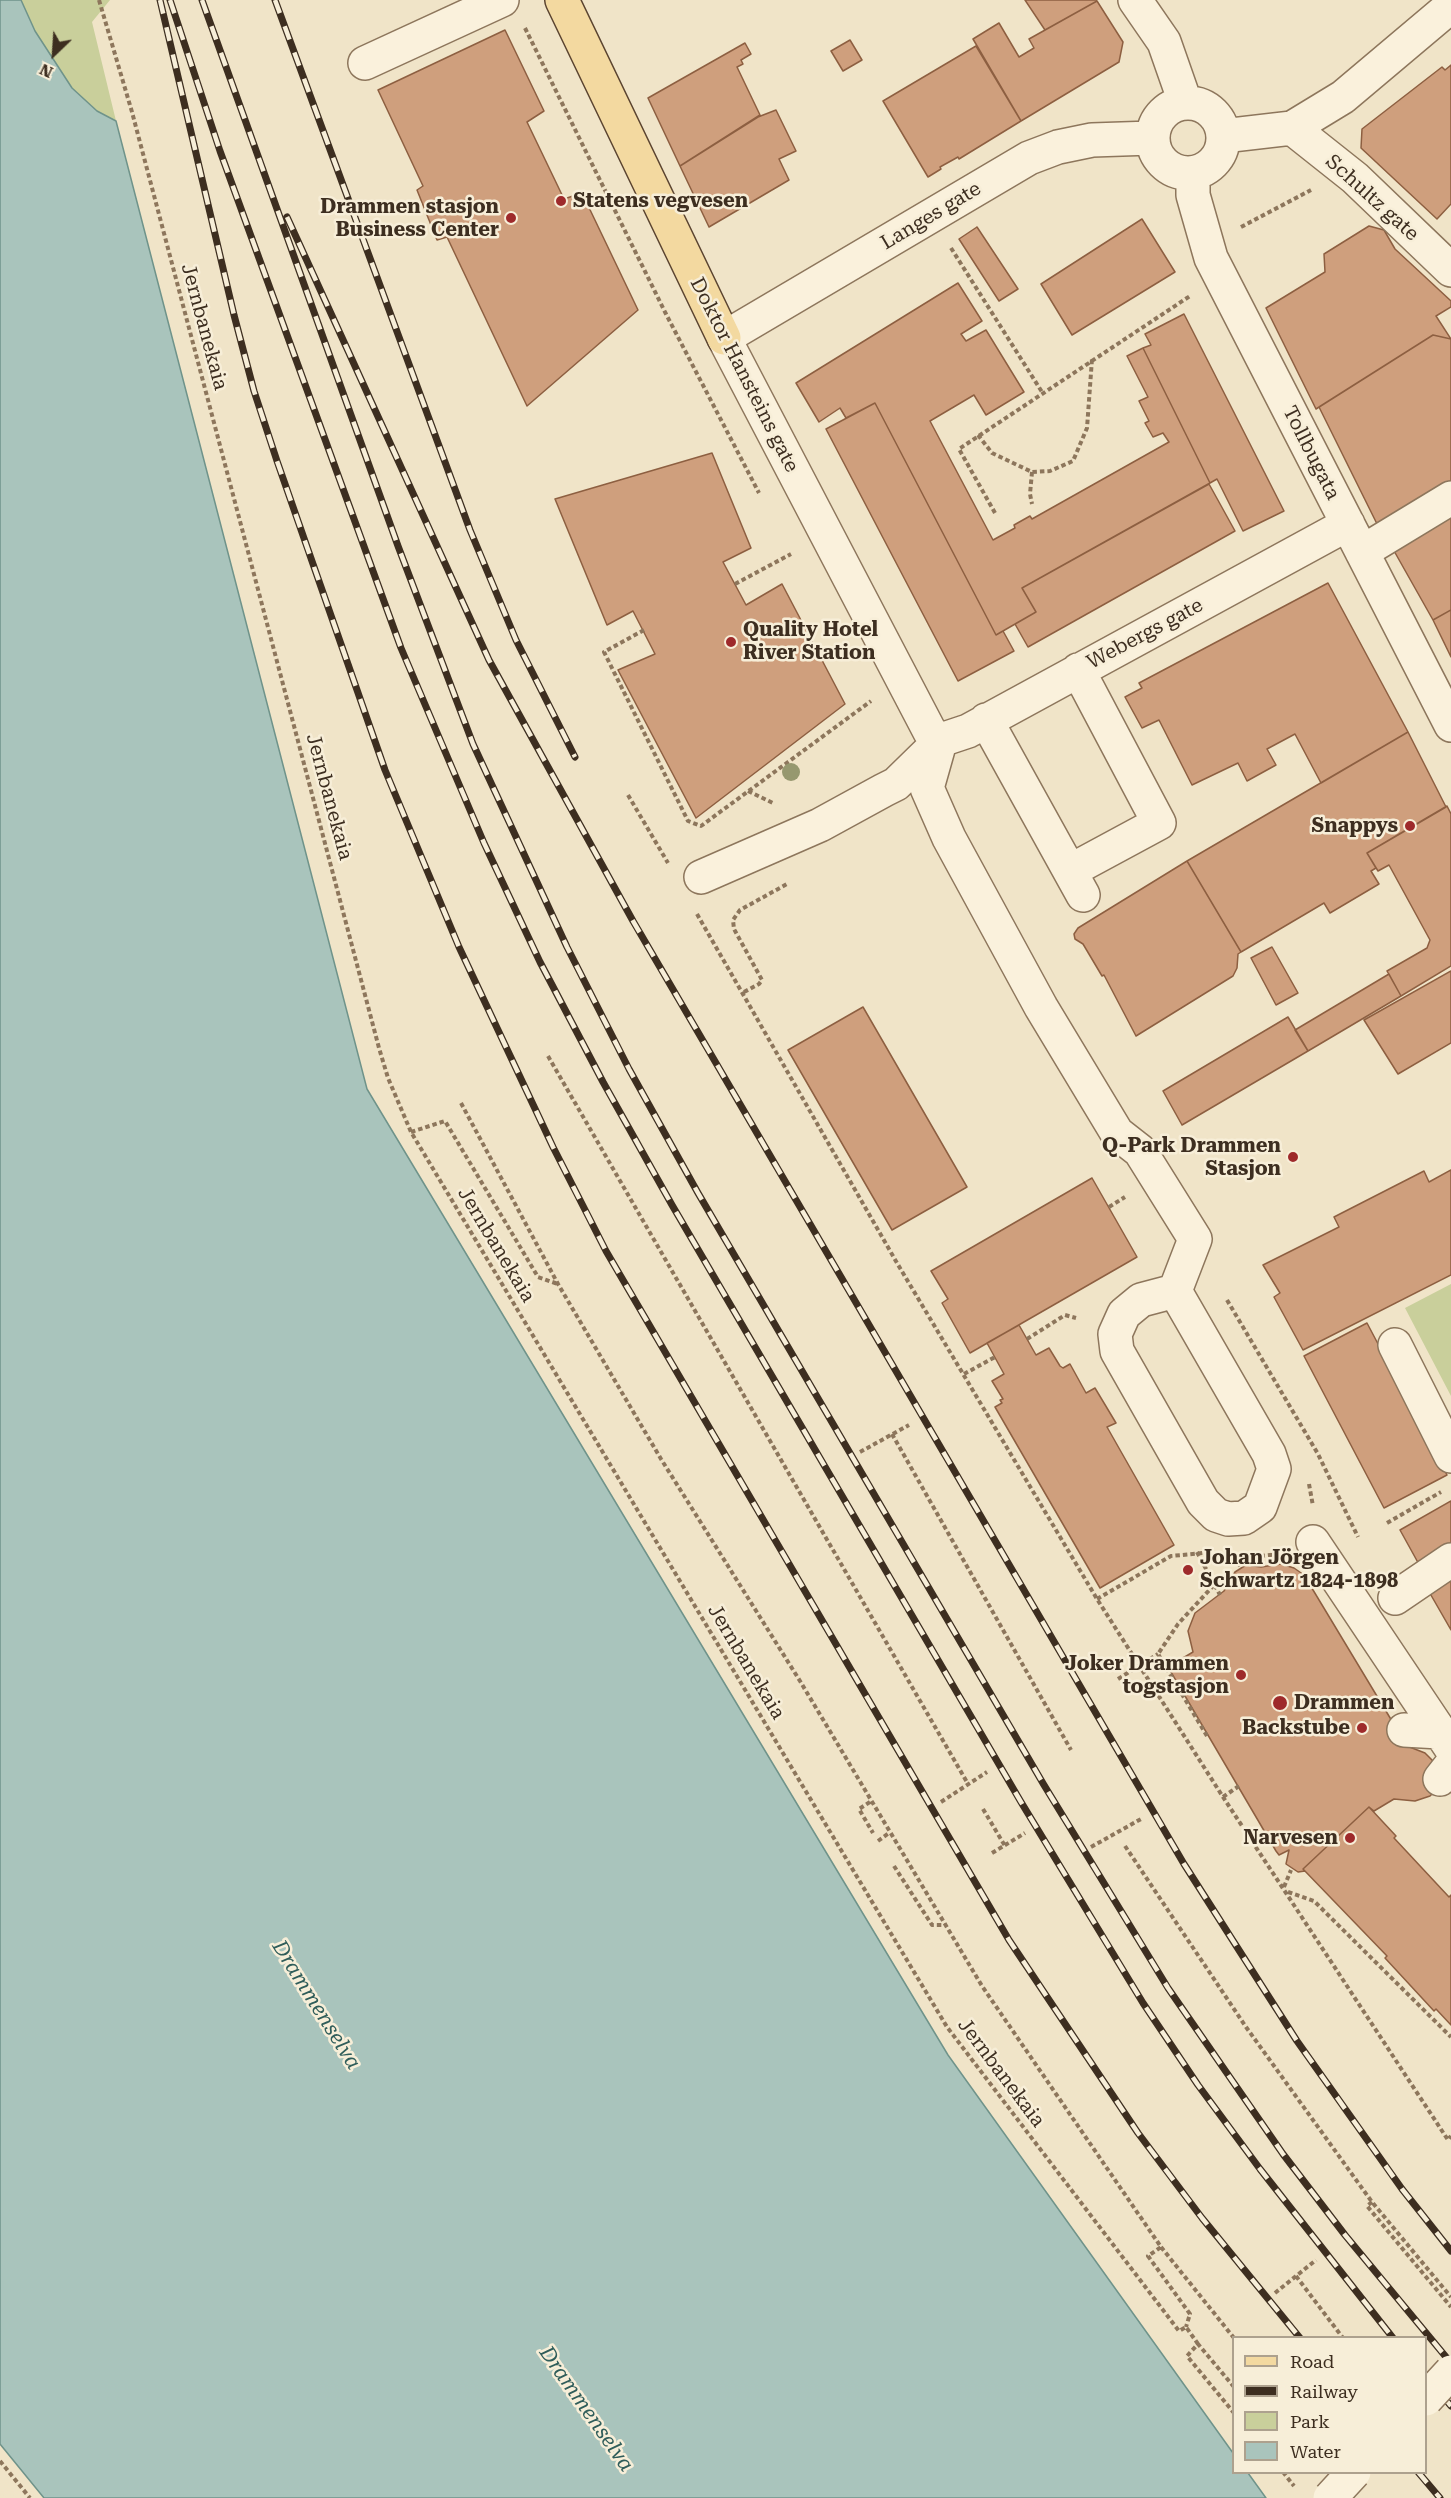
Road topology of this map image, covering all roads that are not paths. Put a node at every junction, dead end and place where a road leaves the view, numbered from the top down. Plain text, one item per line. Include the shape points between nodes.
1 (502, 0) edge
2 (562, 0) edge
3 (1135, 0) edge
4 (1451, 6) edge
5 (365, 63) dead end
6 (1185, 102) junction
7 (1292, 128) junction
8 (1223, 136) junction
9 (1152, 138) junction
10 (1192, 174) junction
11 (1451, 270) edge
12 (724, 338) junction
13 (1451, 498) edge
14 (1355, 538) junction
15 (1078, 670) junction
16 (986, 720) junction
17 (1451, 725) edge
18 (941, 740) junction
19 (696, 890) road end
20 (1175, 1291) junction
21 (1395, 1345) dead end
22 (1451, 1456) edge
23 (1313, 1542) dead end
24 (1451, 1560) edge
25 (1395, 1598) dead end
26 (1406, 1738) dead end
27 (1446, 1740) edge
28 (1451, 2372) edge
29 (1427, 2397) edge
30 (1352, 2474) edge
31 (1330, 2498) edge

1 - 5 street
2 - 12 main road, Doktor Hansteins gate
3 - 6 street via 1164,42
4 - 7 street via 1343,97
6 - 8 street via 1212,112
6 - 9 street via 1161,114
7 - 8 street
7 - 11 street, Schultz gate via 1355,178
8 - 10 street via 1215,161
9 - 10 street via 1154,150 1169,169
9 - 12 street, Langes gate via 1092,140 1029,158
10 - 14 street, Tollbugata via 1192,195 1211,258
12 - 18 street, Doktor Hansteins gate via 930,732
13 - 14 street, Webergs gate
14 - 15 street, Webergs gate
14 - 17 street, Tollbugata
15 - 16 street, Webergs gate
15 - 16 street via 1159,824 1077,883
16 - 18 street, Webergs gate
18 - 19 street via 896,784
18 - 20 street via 927,788 949,837 1041,1007 1117,1133 1140,1151 1195,1239
20 - 20 street via 1141,1300 1124,1314 1115,1334 1118,1351 1203,1502 1216,1515 1244,1518 1260,1507 1274,1469
21 - 22 street
23 - 27 street via 1351,1619
24 - 25 street
26 - 27 street
28 - 29 street, bridge
30 - 31 street, bridge

